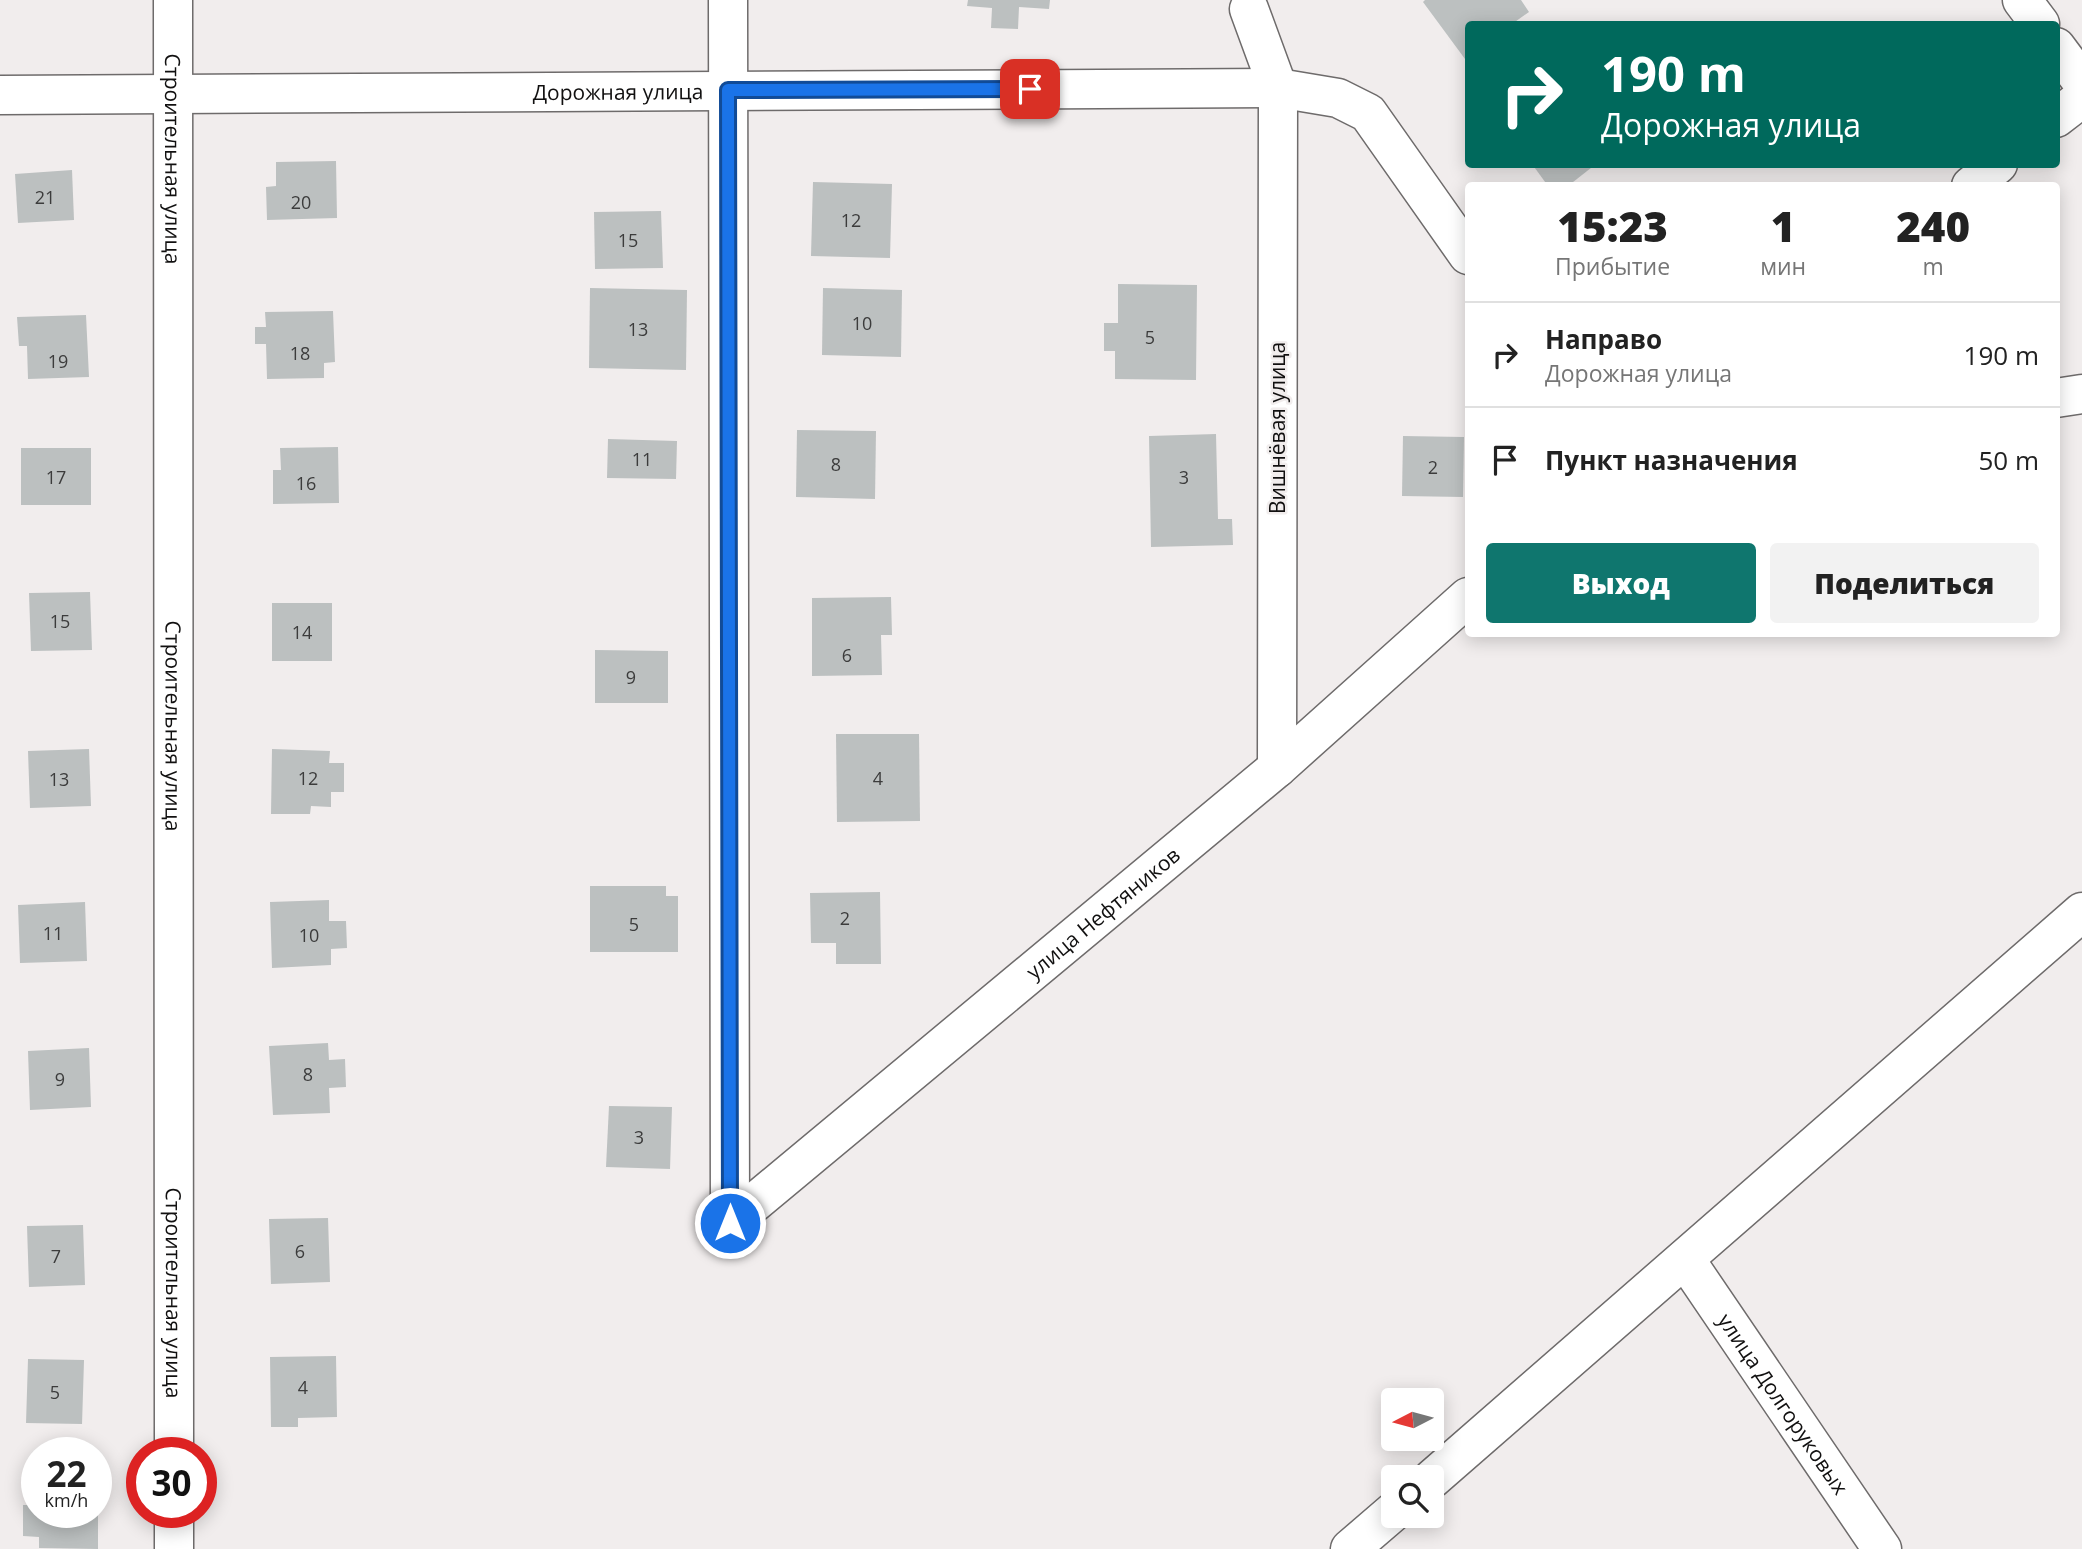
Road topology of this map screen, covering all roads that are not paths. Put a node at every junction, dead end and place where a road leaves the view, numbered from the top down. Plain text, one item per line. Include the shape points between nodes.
1 (173, 0) edge
2 (728, 0) edge
3 (2022, 0) edge
4 (1249, 9) dead end
5 (2038, 21) edge
6 (2060, 52) edge
7 (2082, 82) edge
8 (1278, 88) junction
9 (728, 90) junction
10 (174, 94) junction
11 (0, 95) edge
12 (2082, 98) edge
13 (2060, 115) edge
14 (1993, 168) edge
15 (1976, 182) edge
16 (1465, 251) edge
17 (2082, 394) edge
18 (2060, 397) edge
19 (1465, 600) edge
20 (1277, 768) junction
21 (2082, 912) edge
22 (1685, 1259) junction
23 (174, 1437) edge
24 (1444, 1469) edge
25 (1381, 1522) edge
26 (174, 1528) edge
27 (174, 1549) edge
28 (1350, 1549) edge
29 (1882, 1549) edge

1 - 10 street, Строительная улица
2 - 9 street
3 - 5 street
4 - 8 street
6 - 7 street
8 - 9 street, Дорожная улица
8 - 16 street, Дорожная улица via 1338,98 1368,113
8 - 20 street, Вишнёвая улица
9 - 10 street, Дорожная улица
9 - 20 street, улица Нефтяников via 730,1223
10 - 11 street, Дорожная улица
10 - 23 street, Строительная улица
12 - 13 street
14 - 15 street
17 - 18 street
19 - 20 street, улица Нефтяников
21 - 22 street
22 - 24 street
22 - 29 street, улица Долгоруковых
25 - 28 street
26 - 27 street

